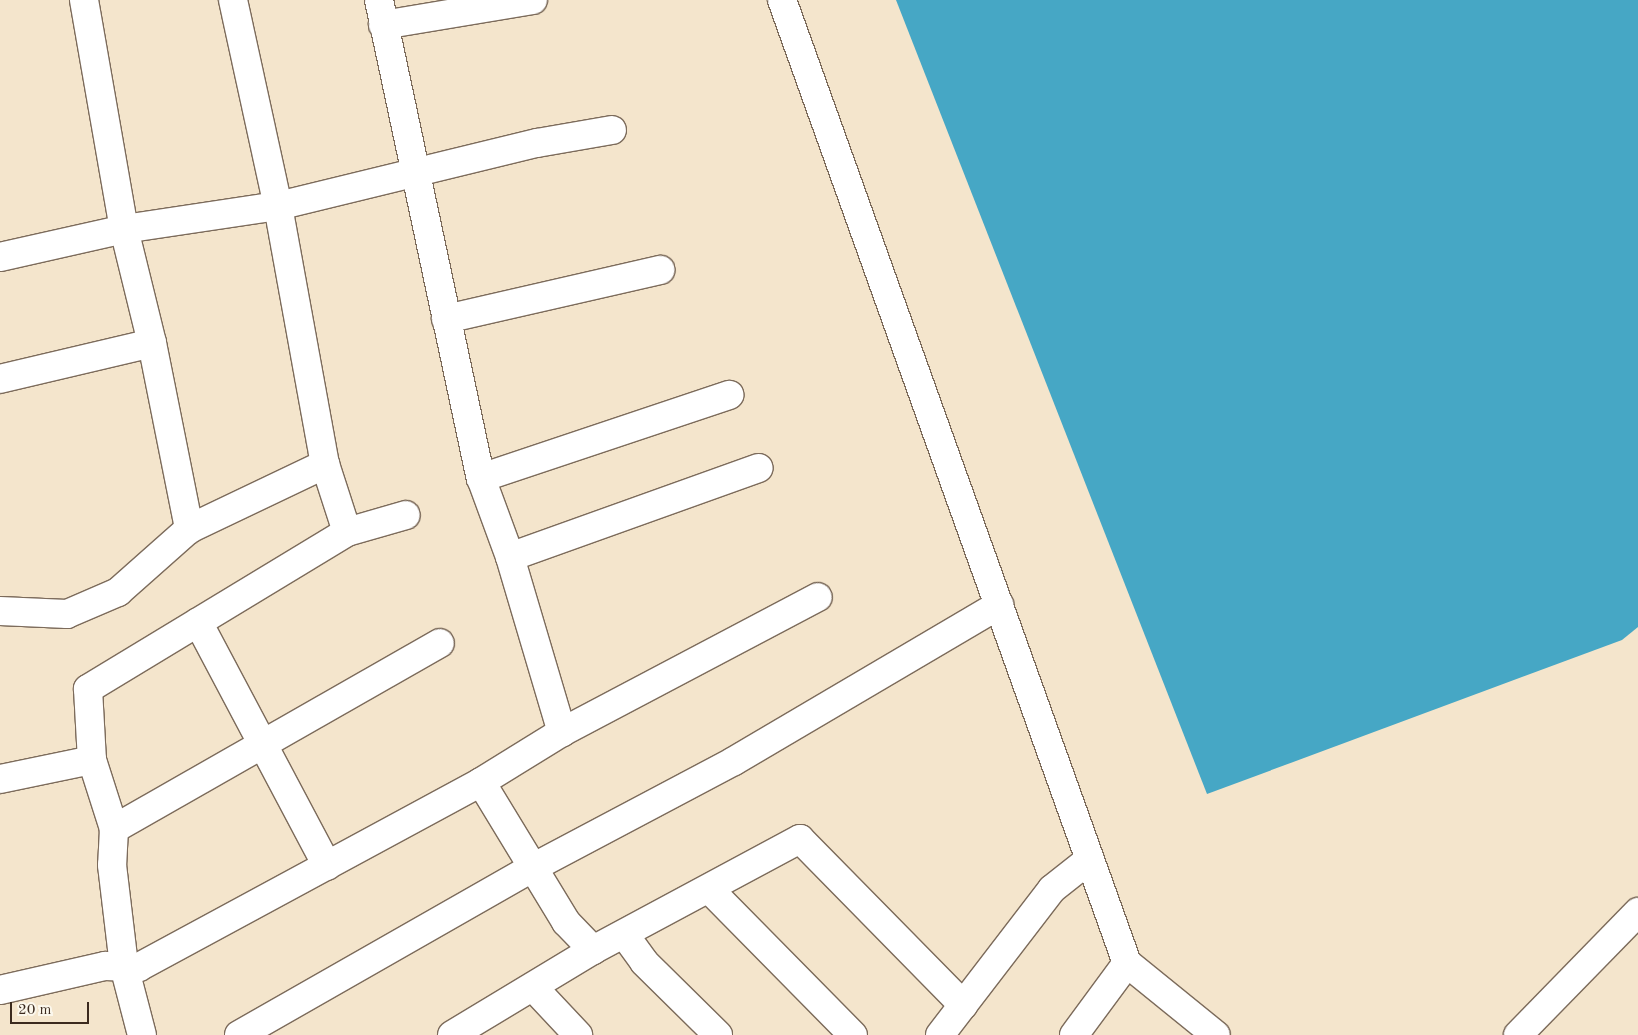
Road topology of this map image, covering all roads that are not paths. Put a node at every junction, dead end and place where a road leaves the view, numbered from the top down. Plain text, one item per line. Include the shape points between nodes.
1 (84, 0) edge
2 (233, 0) edge
3 (533, 0) edge
4 (782, 0) edge
5 (381, 12) edge
6 (612, 130) dead end
7 (416, 172) junction
8 (278, 206) junction
9 (124, 228) junction
10 (0, 257) edge
11 (660, 270) dead end
12 (446, 319) junction
13 (152, 343) junction
14 (0, 379) edge
15 (729, 395) dead end
16 (325, 464) junction
17 (759, 468) dead end
18 (481, 478) junction
19 (406, 515) dead end
20 (189, 529) junction
21 (347, 532) junction
22 (510, 557) junction
23 (818, 597) dead end
24 (999, 605) junction
25 (0, 611) edge
26 (198, 622) junction
27 (440, 644) dead end
28 (562, 732) junction
29 (263, 742) junction
30 (92, 760) junction
31 (0, 779) edge
32 (481, 782) junction
33 (114, 829) junction
34 (1090, 859) junction
35 (327, 866) junction
36 (534, 867) junction
37 (709, 889) junction
38 (1638, 912) edge
39 (624, 934) junction
40 (593, 950) junction
41 (1127, 963) junction
42 (124, 966) junction
43 (533, 988) junction
44 (0, 990) edge
45 (963, 1005) junction
46 (142, 1035) edge
47 (239, 1035) edge
48 (452, 1035) edge
49 (578, 1035) edge
50 (718, 1035) edge
51 (853, 1035) edge
52 (940, 1035) edge
53 (1074, 1035) edge
54 (1216, 1035) edge
55 (1518, 1035) edge

1 - 9 street
2 - 8 street
3 - 5 street
4 - 24 street
5 - 7 street
6 - 7 street via 537,143
7 - 8 street
7 - 12 street
8 - 9 street
8 - 16 street
9 - 10 street
9 - 13 street
11 - 12 street
12 - 18 street
13 - 14 street
13 - 20 street
15 - 18 street
16 - 20 street
16 - 21 street
17 - 22 street
18 - 22 street
19 - 21 street
20 - 25 street via 118,592 67,614
21 - 26 street
22 - 28 street
23 - 28 street
24 - 34 street
24 - 36 street via 734,761
26 - 29 street
26 - 30 street via 88,689
27 - 29 street
28 - 32 street
29 - 33 street
29 - 35 street
30 - 31 street
30 - 33 street
32 - 35 street
32 - 36 street
33 - 42 street via 112,865
34 - 41 street
34 - 45 street via 1052,889
35 - 42 street via 139,967
36 - 40 street via 566,922
36 - 47 street
37 - 39 street
37 - 45 street via 800,839
37 - 51 street
38 - 55 street
39 - 40 street
39 - 50 street via 644,962
40 - 43 street
41 - 53 street
41 - 54 street
42 - 44 street via 105,966
42 - 46 street
43 - 48 street
43 - 49 street
45 - 52 street

